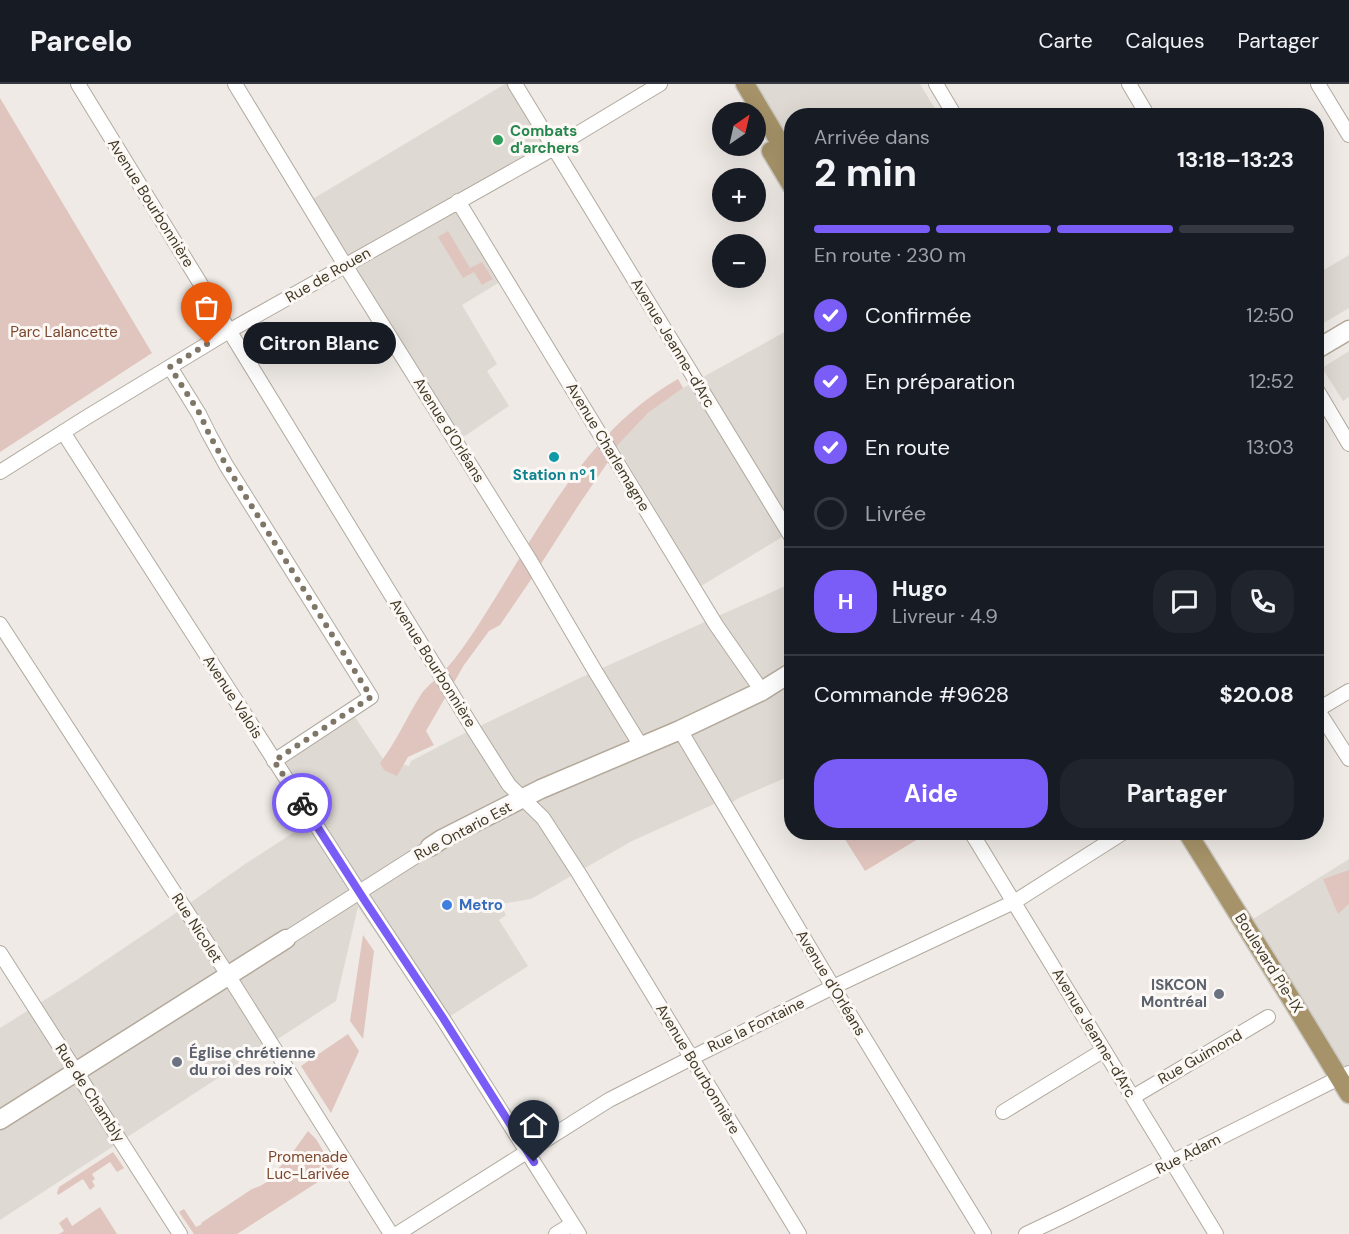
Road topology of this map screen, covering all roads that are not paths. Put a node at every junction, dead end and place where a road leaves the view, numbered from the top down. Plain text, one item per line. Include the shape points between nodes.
1 (78, 84) edge
2 (235, 84) edge
3 (515, 84) edge
4 (660, 84) edge
5 (730, 84) edge
6 (744, 84) edge
7 (936, 84) edge
8 (1129, 84) edge
9 (1318, 84) edge
10 (741, 102) edge
11 (950, 108) edge
12 (1143, 108) edge
13 (1349, 135) edge
14 (766, 143) edge
15 (554, 148) junction
16 (784, 150) edge
17 (784, 173) edge
18 (458, 201) junction
19 (345, 265) junction
20 (1349, 330) edge
21 (228, 331) junction
22 (1324, 345) edge
23 (170, 367) junction
24 (1324, 402) edge
25 (63, 432) junction
26 (1349, 444) edge
27 (0, 472) edge
28 (784, 525) edge
29 (0, 624) edge
30 (784, 677) edge
31 (762, 691) junction
32 (1349, 691) edge
33 (1324, 706) edge
34 (1324, 721) edge
35 (680, 730) junction
36 (641, 746) junction
37 (1349, 759) edge
38 (274, 761) junction
39 (522, 799) junction
40 (977, 840) edge
41 (1111, 840) edge
42 (1192, 840) edge
43 (1207, 840) edge
44 (430, 847) joint
45 (359, 893) junction
46 (1014, 902) junction
47 (286, 939) joint
48 (0, 953) edge
49 (228, 975) junction
50 (833, 987) junction
51 (1268, 1017) dead end
52 (1104, 1050) junction
53 (692, 1058) junction
54 (75, 1071) junction
55 (1346, 1075) edge
56 (1349, 1094) edge
57 (1133, 1097) junction
58 (1003, 1112) dead end
59 (0, 1120) edge
60 (527, 1151) junction
61 (1172, 1162) junction
62 (575, 1229) edge
63 (180, 1234) edge
64 (391, 1234) edge
65 (397, 1234) edge
66 (556, 1234) edge
67 (799, 1234) edge
68 (984, 1234) edge
69 (1026, 1234) edge
70 (1216, 1234) edge

1 - 21 street, Avenue Bourbonnière
2 - 19 street, Avenue d'Orléans
3 - 15 street
4 - 15 street, Rue de Rouen
5 - 10 main road
6 - 16 main road
7 - 11 street
8 - 12 street
9 - 13 street
14 - 17 main road
15 - 18 street, Rue de Rouen
15 - 28 street, Avenue Jeanne-d'Arc
18 - 19 street, Rue de Rouen
18 - 31 street, Avenue Charlemagne via 716,625
19 - 21 street, Rue de Rouen
19 - 36 street, Avenue d'Orléans
20 - 22 main road
21 - 23 street, Rue de Rouen
21 - 39 street, Avenue Bourbonnière via 490,756
23 - 25 street, Rue de Rouen
23 - 38 street via 226,465 371,697
24 - 26 street
25 - 27 street, Rue de Rouen
25 - 38 street, Avenue Valois
29 - 49 street, Rue Nicolet
30 - 31 main road, Rue Ontario Est
31 - 35 main road, Rue Ontario Est
32 - 33 street
34 - 37 street
35 - 36 main road, Rue Ontario Est
35 - 50 street, Avenue d'Orléans
36 - 39 main road, Rue Ontario Est
38 - 45 street, Avenue Valois
39 - 44 main road, Rue Ontario Est
39 - 53 street, Avenue Bourbonnière via 543,818
40 - 46 street, Avenue Jeanne-d'Arc
41 - 46 street, Rue la Fontaine
42 - 55 main road, Boulevard Pie-IX via 1293,1002
43 - 55 main road, Boulevard Pie-IX
44 - 45 street, Rue Ontario Est
45 - 47 street, Rue Ontario Est
45 - 60 street, Avenue Valois
46 - 50 street, Rue la Fontaine
46 - 52 street, Avenue Jeanne-d'Arc
47 - 49 main road, Rue Ontario Est
48 - 54 street, Rue de Chambly
49 - 54 main road, Rue Ontario Est
49 - 64 street, Rue Nicolet
50 - 53 street, Rue la Fontaine
50 - 68 street, Avenue d'Orléans
51 - 57 street, Rue Guimond
52 - 57 street, Avenue Jeanne-d'Arc
52 - 58 street
53 - 60 street, Rue la Fontaine via 609,1100
53 - 67 street, Avenue Bourbonnière
54 - 59 main road, Rue Ontario Est
54 - 63 street, Rue de Chambly
55 - 56 main road, Boulevard Pie-IX
55 - 61 street, Rue Adam
57 - 61 street, Avenue Jeanne-d'Arc
60 - 62 street, Avenue Valois
60 - 65 street, Rue la Fontaine
61 - 69 street, Rue Adam
61 - 70 street, Avenue Jeanne-d'Arc
62 - 66 street

